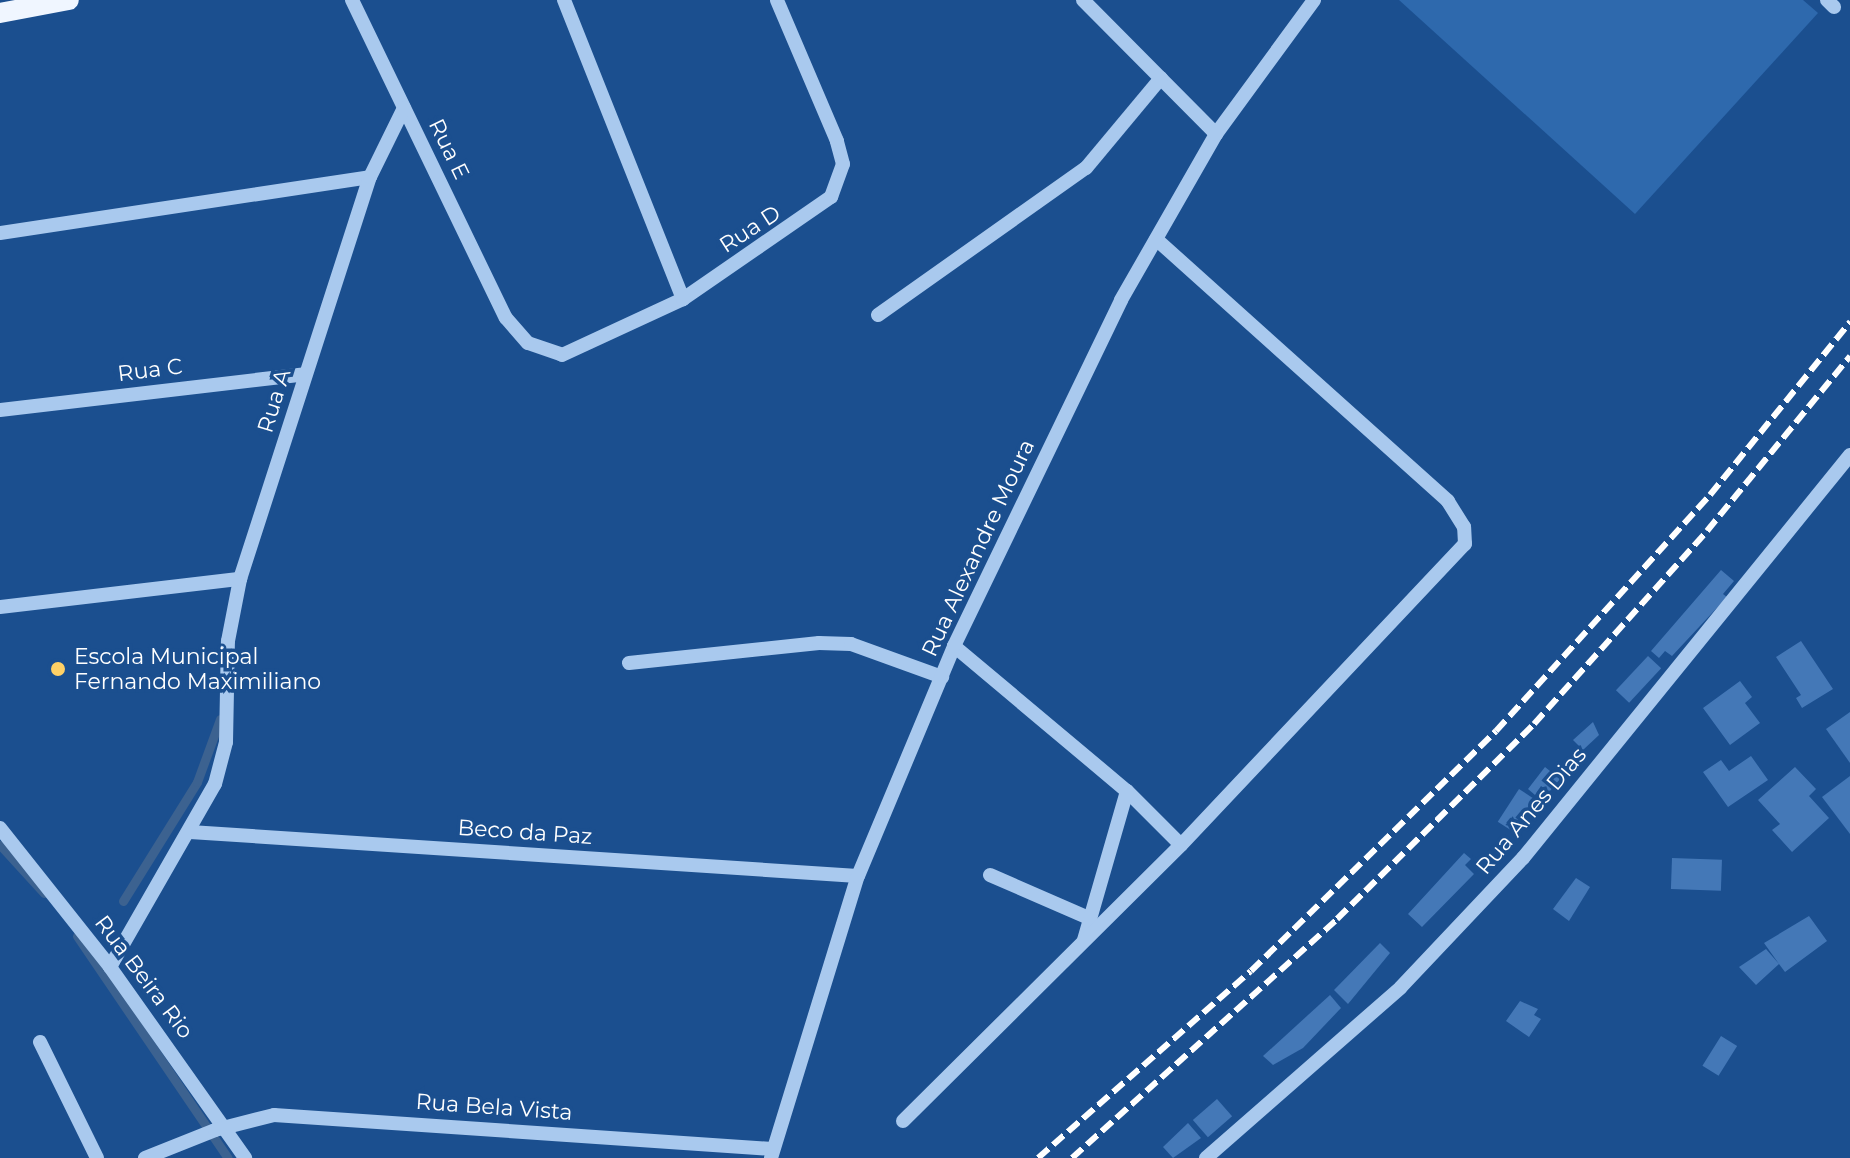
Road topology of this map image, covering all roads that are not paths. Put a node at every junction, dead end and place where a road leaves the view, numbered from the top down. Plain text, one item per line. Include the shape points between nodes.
1 (69, 0) edge
2 (352, 0) edge
3 (564, 0) edge
4 (777, 0) edge
5 (1083, 0) edge
6 (1314, 0) edge
7 (0, 13) edge
8 (1161, 78) junction
9 (404, 108) junction
10 (1216, 134) junction
11 (370, 177) junction
12 (0, 233) edge
13 (1156, 239) junction
14 (683, 299) junction
15 (878, 315) dead end
16 (506, 318) joint
17 (305, 374) junction
18 (0, 410) edge
19 (1850, 455) edge
20 (240, 579) junction
21 (0, 607) edge
22 (954, 646) junction
23 (629, 663) dead end
24 (942, 677) junction
25 (1127, 791) junction
26 (0, 828) edge
27 (190, 832) junction
28 (1181, 845) junction
29 (990, 875) dead end
30 (858, 876) junction
31 (1089, 918) junction
32 (1084, 940) junction
33 (110, 967) junction
34 (40, 1042) dead end
35 (903, 1121) dead end
36 (221, 1128) junction
37 (772, 1153) edge
38 (97, 1158) edge
39 (145, 1158) edge
40 (245, 1158) edge
41 (1206, 1158) edge

1 - 7 main road
2 - 9 street, Rua E
3 - 14 street
4 - 14 street, Rua D via 837,141 843,164 840,181 815,213
5 - 8 street
6 - 10 street, Rua Alexandre Moura
8 - 10 street
8 - 15 street via 1086,168
9 - 11 street, Rua A
9 - 16 street, Rua E
10 - 13 street, Rua Alexandre Moura
11 - 12 street
11 - 17 street, Rua A
13 - 22 street, Rua Alexandre Moura via 1121,300
13 - 28 street via 1448,501 1466,537 1456,556
14 - 16 street, Rua D via 562,355 528,343
17 - 18 street, Rua C
17 - 20 street, Rua A
19 - 41 street, Rua Anes Dias via 1523,858 1401,987
20 - 21 street
20 - 27 street, Rua A via 228,641 226,742 215,784
22 - 24 street, Rua Alexandre Moura
22 - 25 street
23 - 24 street via 819,643 880,652
24 - 30 street, Rua Alexandre Moura
25 - 28 street
25 - 31 street
26 - 33 street, Rua Beira Rio
27 - 30 street, Beco da Paz
27 - 33 street, Rua A
28 - 32 street
29 - 31 street
30 - 37 street, Rua Alexandre Moura
31 - 32 street
32 - 35 street
33 - 36 street, Rua Beira Rio
34 - 38 street
36 - 37 street, Rua Bela Vista via 274,1115 319,1115
36 - 39 street, Rua Bela Vista
36 - 40 street, Rua Beira Rio

